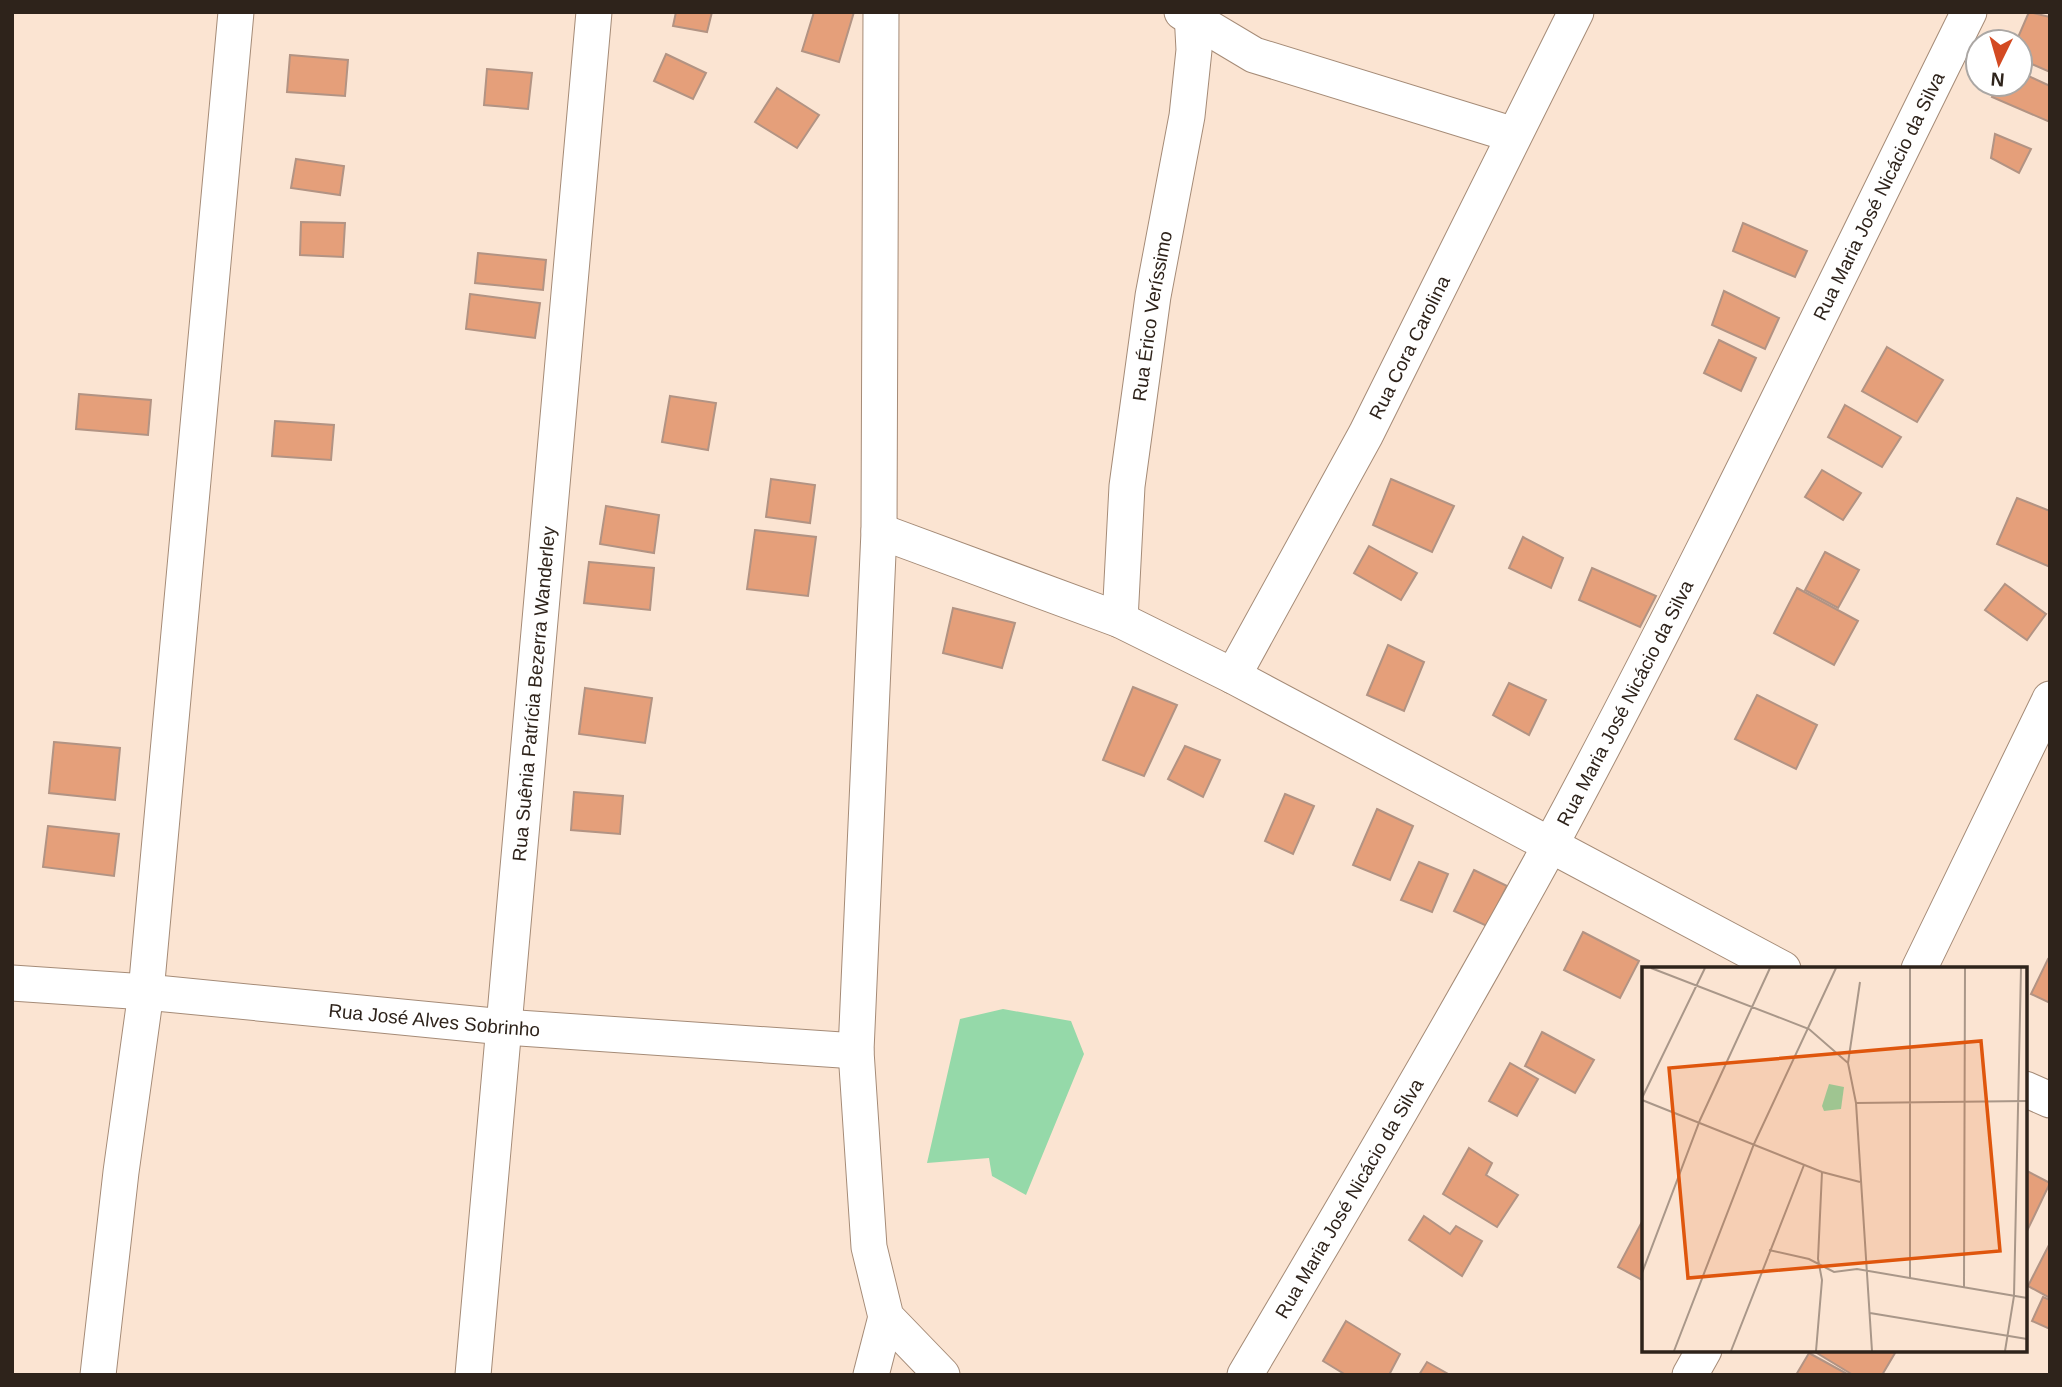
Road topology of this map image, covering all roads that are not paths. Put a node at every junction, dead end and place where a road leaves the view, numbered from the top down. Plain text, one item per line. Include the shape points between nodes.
1 (236, 12) edge
2 (594, 12) edge
3 (881, 12) edge
4 (1576, 12) edge
5 (1969, 12) edge
6 (1190, 15) edge
7 (1514, 135) junction
8 (879, 531) junction
9 (1120, 620) junction
10 (1233, 676) junction
11 (2050, 699) edge
12 (1551, 843) junction
13 (1779, 967) edge
14 (1920, 967) edge
15 (12, 983) edge
16 (146, 992) junction
17 (504, 1027) junction
18 (856, 1051) junction
19 (2027, 1090) edge
20 (2050, 1100) edge
21 (886, 1317) junction
22 (1703, 1352) edge
23 (98, 1375) edge
24 (473, 1375) edge
25 (871, 1375) edge
26 (942, 1375) edge
27 (1245, 1375) edge
28 (1689, 1375) edge

1 - 16 street
2 - 17 street, Rua Suênia Patrícia Bezerra Wanderley
3 - 8 street
4 - 7 street, Rua Cora Carolina
5 - 12 street, Rua Maria José Nicácio da Silva via 1680,596
6 - 7 street via 1254,55
6 - 9 street, Rua Érico Veríssimo via 1187,116 1153,296 1127,486
7 - 10 street, Rua Cora Carolina via 1360,446
8 - 9 street
8 - 18 street
9 - 10 street
10 - 12 street
11 - 14 street
12 - 13 street
12 - 27 street, Rua Maria José Nicácio da Silva via 1404,1106
15 - 16 street, Rua José Alves Sobrinho
16 - 17 street, Rua José Alves Sobrinho
16 - 23 street
17 - 18 street, Rua José Alves Sobrinho
17 - 24 street, Rua Suênia Patrícia Bezerra Wanderley
18 - 21 street via 869,1247
19 - 20 street
21 - 25 street
21 - 26 street
22 - 28 street

